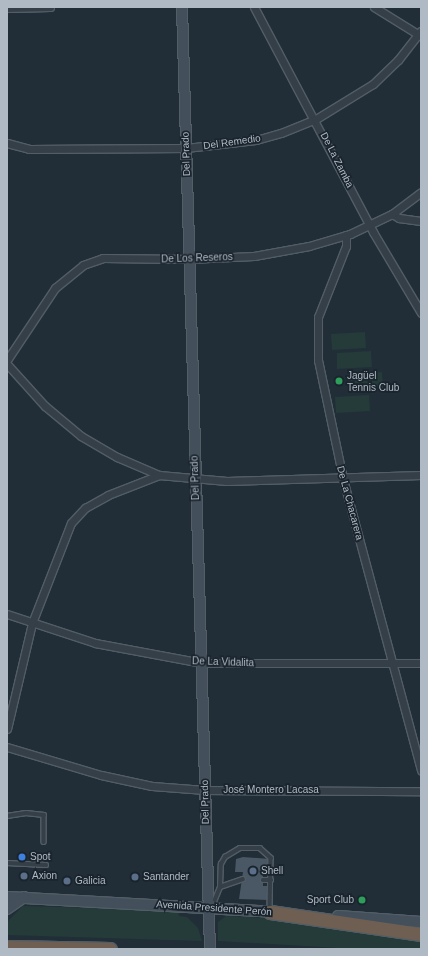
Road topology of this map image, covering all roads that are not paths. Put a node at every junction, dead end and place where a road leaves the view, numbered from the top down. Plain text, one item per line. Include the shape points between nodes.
1 (50, 7) edge
2 (182, 7) edge
3 (254, 7) edge
4 (374, 7) edge
5 (7, 8) edge
6 (420, 34) edge
7 (316, 119) junction
8 (7, 143) edge
9 (186, 148) junction
10 (421, 192) edge
11 (392, 214) junction
12 (421, 221) edge
13 (370, 224) junction
14 (346, 235) junction
15 (188, 259) junction
16 (421, 313) edge
17 (7, 360) edge
18 (7, 364) edge
19 (159, 475) junction
20 (421, 475) edge
21 (343, 479) junction
22 (195, 480) junction
23 (7, 614) edge
24 (32, 623) junction
25 (202, 663) junction
26 (421, 663) edge
27 (392, 665) junction
28 (7, 729) edge
29 (7, 746) edge
30 (421, 771) edge
31 (205, 790) junction
32 (421, 791) edge
33 (7, 816) edge
34 (44, 842) dead end
35 (7, 863) edge
36 (46, 865) dead end
37 (243, 879) dead end
38 (263, 880) dead end
39 (271, 880) junction
40 (220, 887) junction
41 (7, 897) edge
42 (24, 897) junction
43 (210, 907) junction
44 (7, 909) edge
45 (270, 912) junction
46 (421, 922) edge
47 (421, 934) edge
48 (11, 947) edge
49 (110, 949) edge
50 (210, 949) edge

1 - 5 street
2 - 9 street, Del Prado
3 - 7 street, De La Zamba
4 - 6 street
6 - 7 street, Del Remedio via 372,84
7 - 9 street, Del Remedio via 256,140
7 - 13 street, De La Zamba
8 - 9 street, Del Remedio via 29,149
9 - 15 street, Del Prado
10 - 11 street, De Los Reseros
11 - 12 street via 399,218
11 - 13 street, De Los Reseros
13 - 14 street, De Los Reseros
13 - 16 street, De La Zamba
14 - 15 street, De Los Reseros via 280,252
14 - 21 street, De La Chacarera via 346,246 318,317 316,342
15 - 17 street, De Los Reseros via 103,258 83,265 55,288
15 - 22 street, Del Prado
18 - 19 street via 46,406 80,436 117,457
19 - 22 street
19 - 24 street via 108,495 77,516 60,546
20 - 21 street
21 - 22 street
21 - 27 street, De La Chacarera
22 - 25 street, Del Prado
23 - 24 street, De La Vidalita
24 - 25 street, De La Vidalita via 95,643
24 - 28 street
25 - 27 street, De La Vidalita
25 - 31 street, Del Prado
26 - 27 street, De La Vidalita
27 - 30 street, De La Chacarera
29 - 31 street, José Montero Lacasa via 128,782
31 - 32 street, José Montero Lacasa
31 - 43 street, Del Prado
33 - 34 lane via 26,813 44,815
35 - 36 lane
37 - 40 lane
38 - 39 lane
39 - 40 lane via 271,858 267,853 260,848 240,848 225,857 221,864
39 - 45 lane
40 - 43 lane
41 - 42 street, Avenida Presidente Perón
42 - 43 street, Avenida Presidente Perón
42 - 44 street
43 - 45 street, Avenida Presidente Perón
43 - 50 street, Del Prado
45 - 46 street, Avenida Presidente Perón
45 - 47 highway
48 - 49 highway

